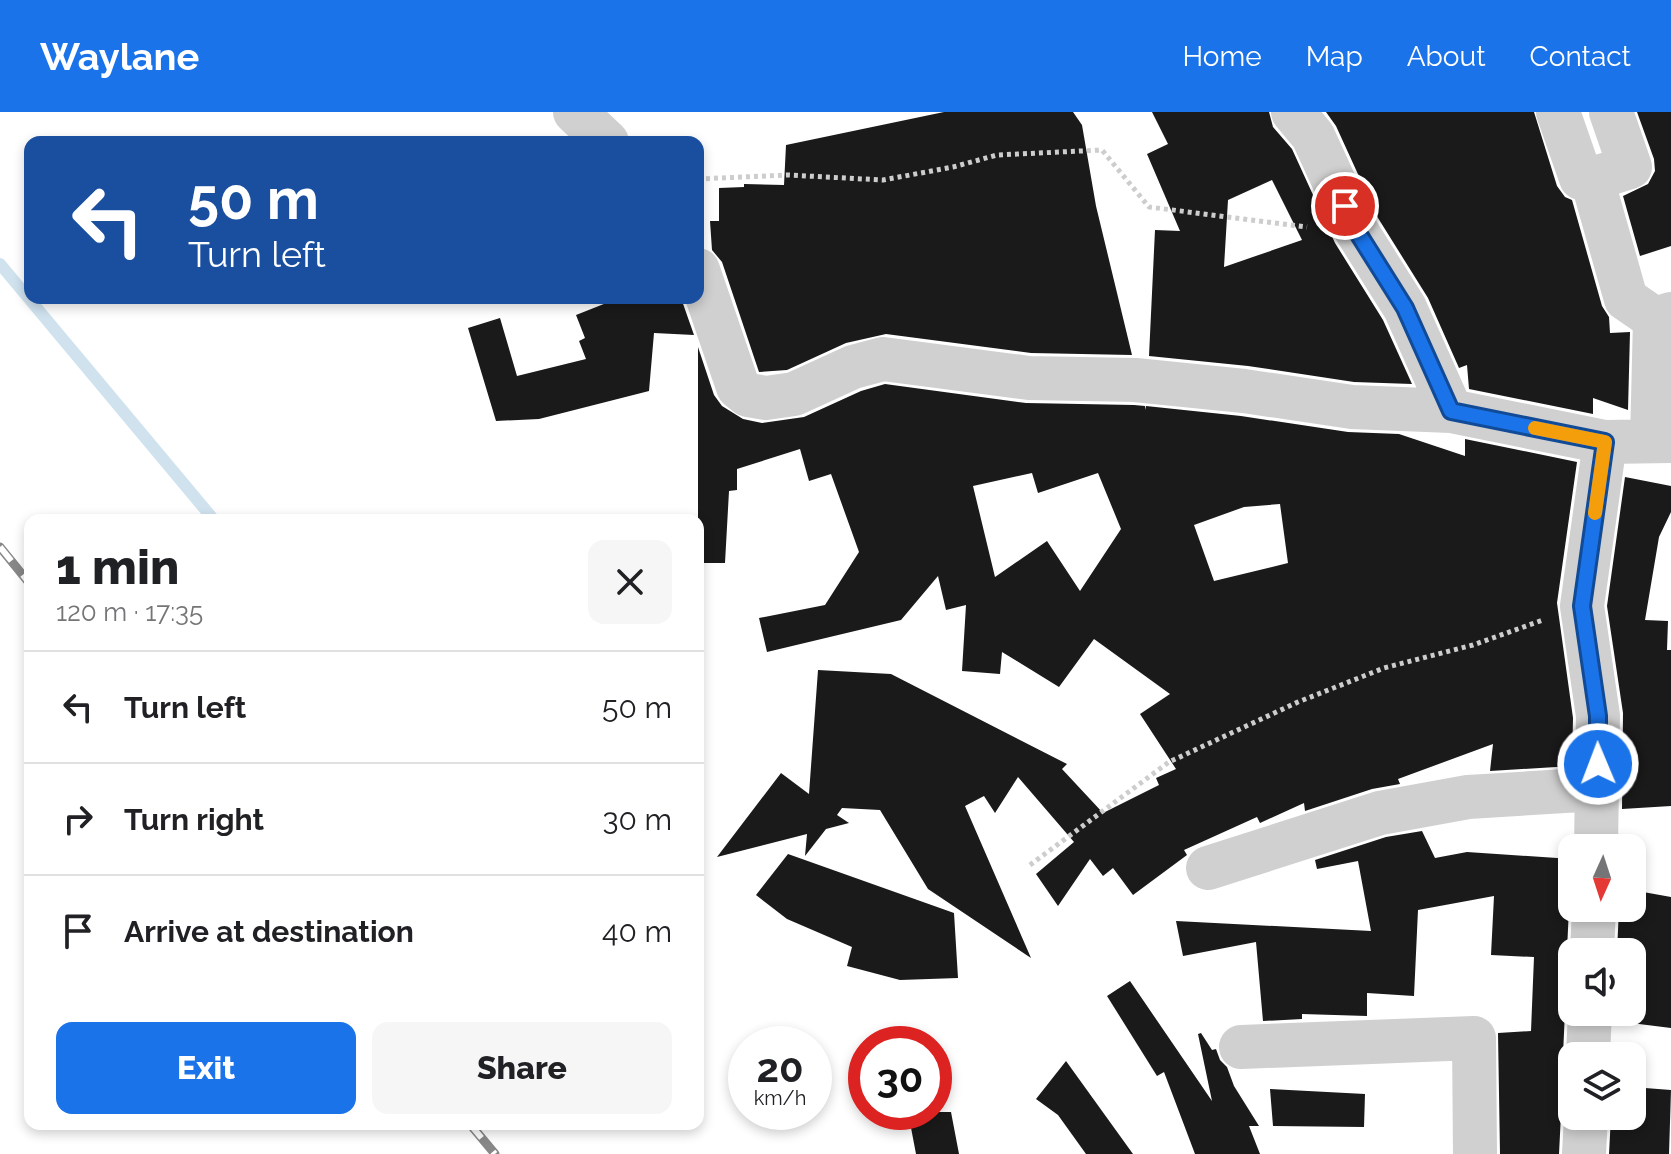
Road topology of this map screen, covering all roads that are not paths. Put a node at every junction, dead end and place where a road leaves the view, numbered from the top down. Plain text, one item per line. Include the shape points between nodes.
1 (575, 112) edge
2 (1293, 112) edge
3 (1558, 112) edge
4 (1611, 112) edge
5 (601, 136) edge
6 (1592, 179) junction
7 (704, 288) edge
8 (1663, 317) edge
9 (1451, 411) junction
10 (1662, 441) edge
11 (1605, 442) junction
12 (1598, 789) junction
13 (1596, 834) edge
14 (1208, 868) dead end
15 (1241, 1047) dead end
16 (1585, 1130) edge
17 (1475, 1154) edge
18 (1584, 1154) edge

1 - 5 street
2 - 9 street via 1313,136 1356,230 1405,308
3 - 6 street via 1581,178
4 - 6 street via 1630,167
6 - 8 street via 1626,299
7 - 9 street via 738,387 766,398 794,394 883,359 1029,378 1135,380 1352,407
8 - 10 street
9 - 11 street
10 - 11 street
11 - 12 street via 1582,606 1598,716
12 - 13 street
12 - 14 street via 1468,797 1380,813
15 - 17 street via 1474,1038
16 - 18 street

